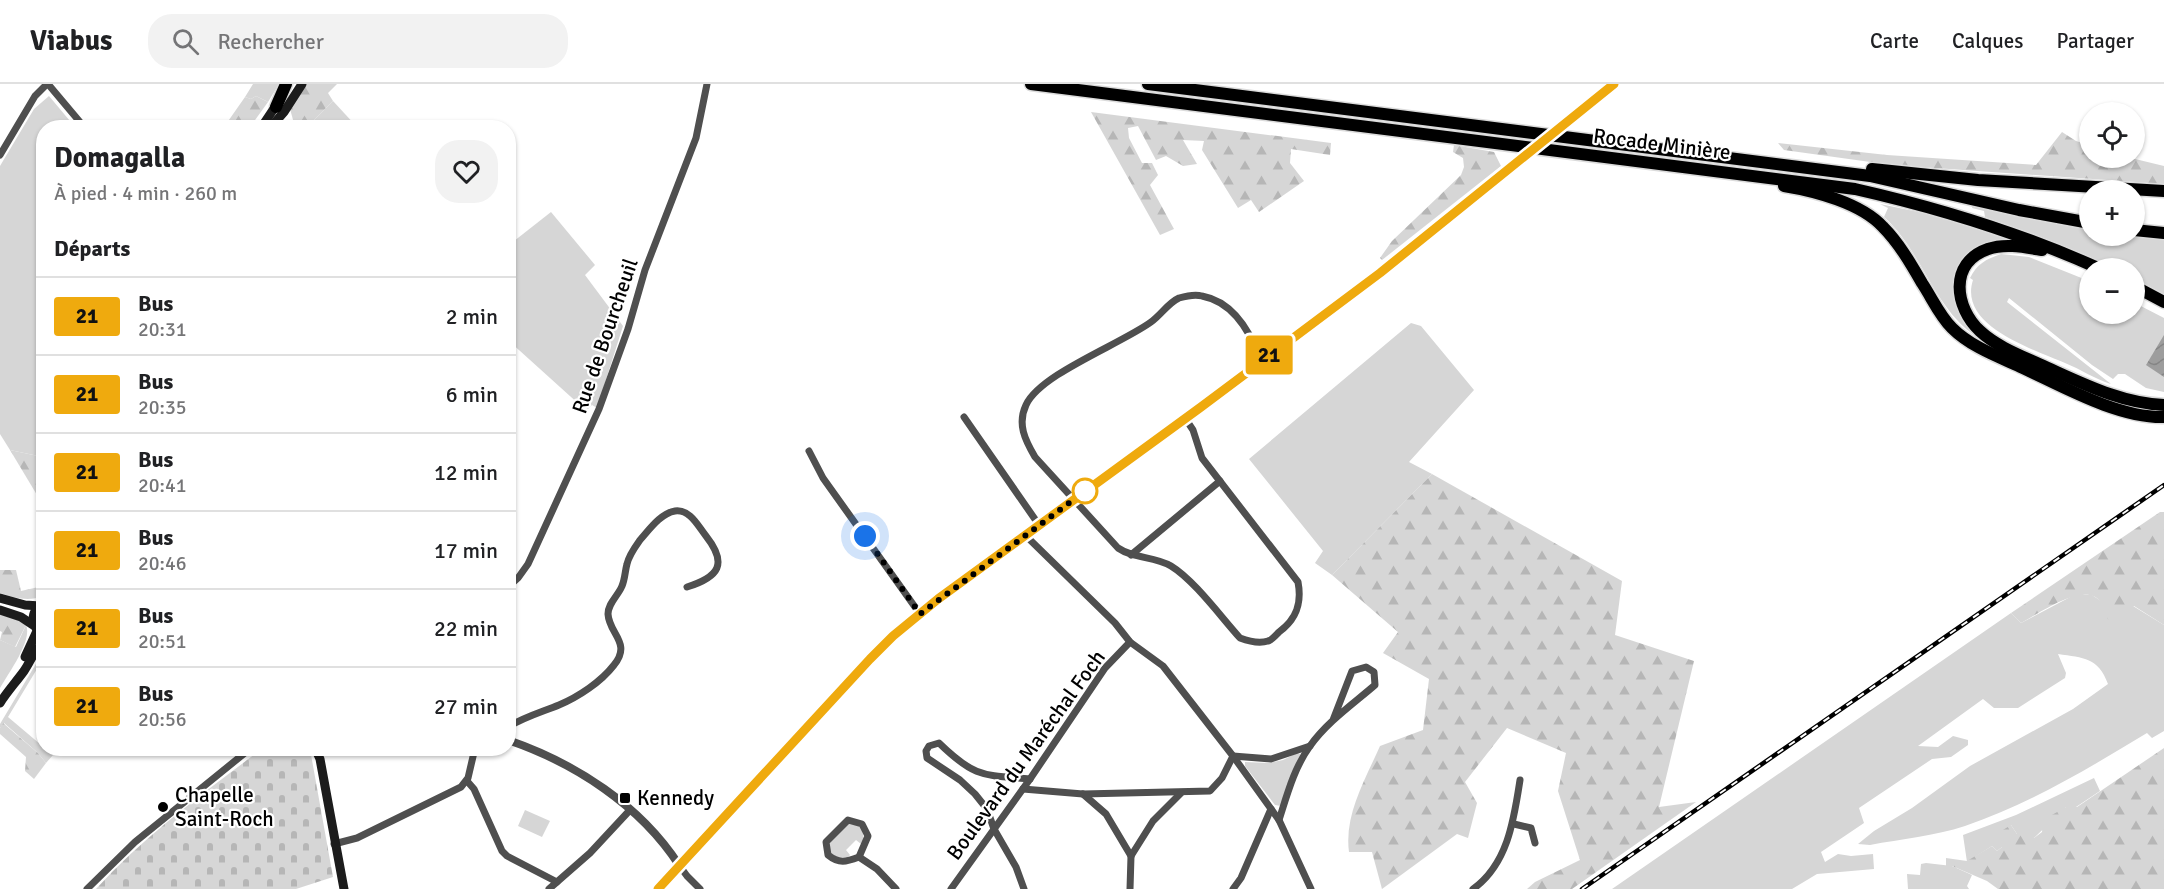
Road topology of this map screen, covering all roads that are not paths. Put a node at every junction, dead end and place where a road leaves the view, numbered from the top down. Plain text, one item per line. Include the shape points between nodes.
1 (47, 84) edge
2 (288, 84) edge
3 (302, 84) edge
4 (707, 84) edge
5 (1031, 84) edge
6 (1148, 84) edge
7 (1614, 84) edge
8 (276, 106) joint
9 (78, 120) edge
10 (266, 120) edge
11 (276, 120) edge
12 (0, 154) edge
13 (1789, 164) junction
14 (1728, 171) junction
15 (2164, 191) edge
16 (2079, 221) edge
17 (2145, 231) edge
18 (2164, 233) edge
19 (2066, 255) junction
20 (2079, 260) edge
21 (2145, 292) edge
22 (2164, 302) edge
23 (1261, 361) junction
24 (2164, 405) edge
25 (964, 417) dead end
26 (2164, 417) edge
27 (1185, 418) junction
28 (809, 451) dead end
29 (1220, 481) junction
30 (1075, 499) junction
31 (1039, 525) junction
32 (1025, 535) junction
33 (1131, 555) junction
34 (516, 580) edge
35 (687, 587) dead end
36 (0, 598) edge
37 (36, 605) edge
38 (0, 610) edge
39 (920, 614) junction
40 (36, 628) edge
41 (36, 634) edge
42 (1130, 642) junction
43 (36, 650) edge
44 (12, 684) junction
45 (0, 704) edge
46 (1333, 720) junction
47 (516, 723) edge
48 (516, 744) edge
49 (1310, 746) junction
50 (241, 756) edge
51 (319, 756) edge
52 (321, 756) edge
53 (473, 756) edge
54 (1233, 756) junction
55 (320, 759) junction
56 (1030, 779) junction
57 (1520, 780) dead end
58 (467, 781) junction
59 (1023, 789) junction
60 (1181, 793) junction
61 (1083, 794) junction
62 (1271, 809) junction
63 (630, 810) junction
64 (1279, 820) junction
65 (1514, 824) junction
66 (994, 829) junction
67 (1535, 843) dead end
68 (334, 844) junction
69 (1131, 856) junction
70 (859, 857) junction
71 (679, 865) junction
72 (557, 882) junction
73 (87, 889) edge
74 (344, 889) edge
75 (549, 889) edge
76 (658, 889) edge
77 (700, 889) edge
78 (896, 889) edge
79 (951, 889) edge
80 (1024, 889) edge
81 (1130, 889) edge
82 (1233, 889) edge
83 (1311, 889) edge
84 (1473, 889) edge

1 - 9 street
1 - 12 street via 35,96
2 - 8 highway
3 - 11 main road
4 - 34 street, Rue de Bourcheuil via 696,138 645,270 599,409 528,564
5 - 14 highway, Rocade Minière
6 - 13 highway, Rocade Minière
7 - 23 main road, bridge via 1380,273
8 - 10 main road
13 - 15 highway via 1831,164 1978,180
13 - 16 highway, Rocade Minière via 1892,180
14 - 19 highway, Rocade Minière via 1894,198 1965,217
14 - 26 highway via 1746,180 1811,192 1852,206 1882,225 1940,314 1965,339 2101,403
17 - 18 highway
19 - 20 highway, Rocade Minière
19 - 24 highway via 2014,246 1983,251 1968,263 1961,277 1959,293 1965,314 1988,338 2028,359 2107,394
21 - 22 highway
23 - 27 main road
23 - 30 street via 1246,326 1235,315 1214,300 1191,295 1180,298 1141,328 1041,385 1026,405 1022,430 1035,457
25 - 31 street
27 - 29 street via 1202,458
27 - 30 main road
28 - 39 street
29 - 33 street
29 - 33 street via 1298,582 1297,613 1286,627 1268,641 1240,638 1173,567
30 - 31 main road
30 - 33 street via 1118,548
31 - 32 main road
32 - 39 main road
32 - 42 street
35 - 47 street via 712,575 718,567 718,554 691,517 674,511 650,528 629,558 624,584 608,612 621,643 613,666 571,699
36 - 37 main road
38 - 40 main road via 21,617
39 - 71 main road via 870,659
41 - 44 main road
42 - 54 street via 1163,666
42 - 56 street, Boulevard du Maréchal Foch via 1105,668
43 - 44 main road
44 - 45 main road
46 - 46 street via 1375,686 1374,672 1366,667 1352,671
46 - 49 street
48 - 63 street via 575,770
49 - 54 street via 1271,759
49 - 64 street via 1292,780
50 - 73 street via 135,842
51 - 55 main road
52 - 55 main road
53 - 58 street
54 - 60 street via 1210,791
54 - 62 street
55 - 68 main road
56 - 59 street, Boulevard du Maréchal Foch
56 - 66 street via 984,775 958,762 939,743 929,746 927,758 975,794 987,809
57 - 65 street
58 - 68 street via 357,838
58 - 72 street via 502,851
59 - 61 street
59 - 66 street, Boulevard du Maréchal Foch
60 - 61 street
60 - 69 street via 1153,821
61 - 69 street via 1106,814
62 - 64 street
62 - 82 street
63 - 71 street
63 - 72 street via 590,854
64 - 83 street
65 - 67 street via 1531,828
65 - 84 street via 1496,863
66 - 79 street, Boulevard du Maréchal Foch
66 - 80 street
68 - 74 main road
69 - 81 street
70 - 70 street via 868,836 862,824 848,820 826,842 828,855 844,863
70 - 78 street via 877,868
71 - 76 main road
71 - 77 street
72 - 75 street

